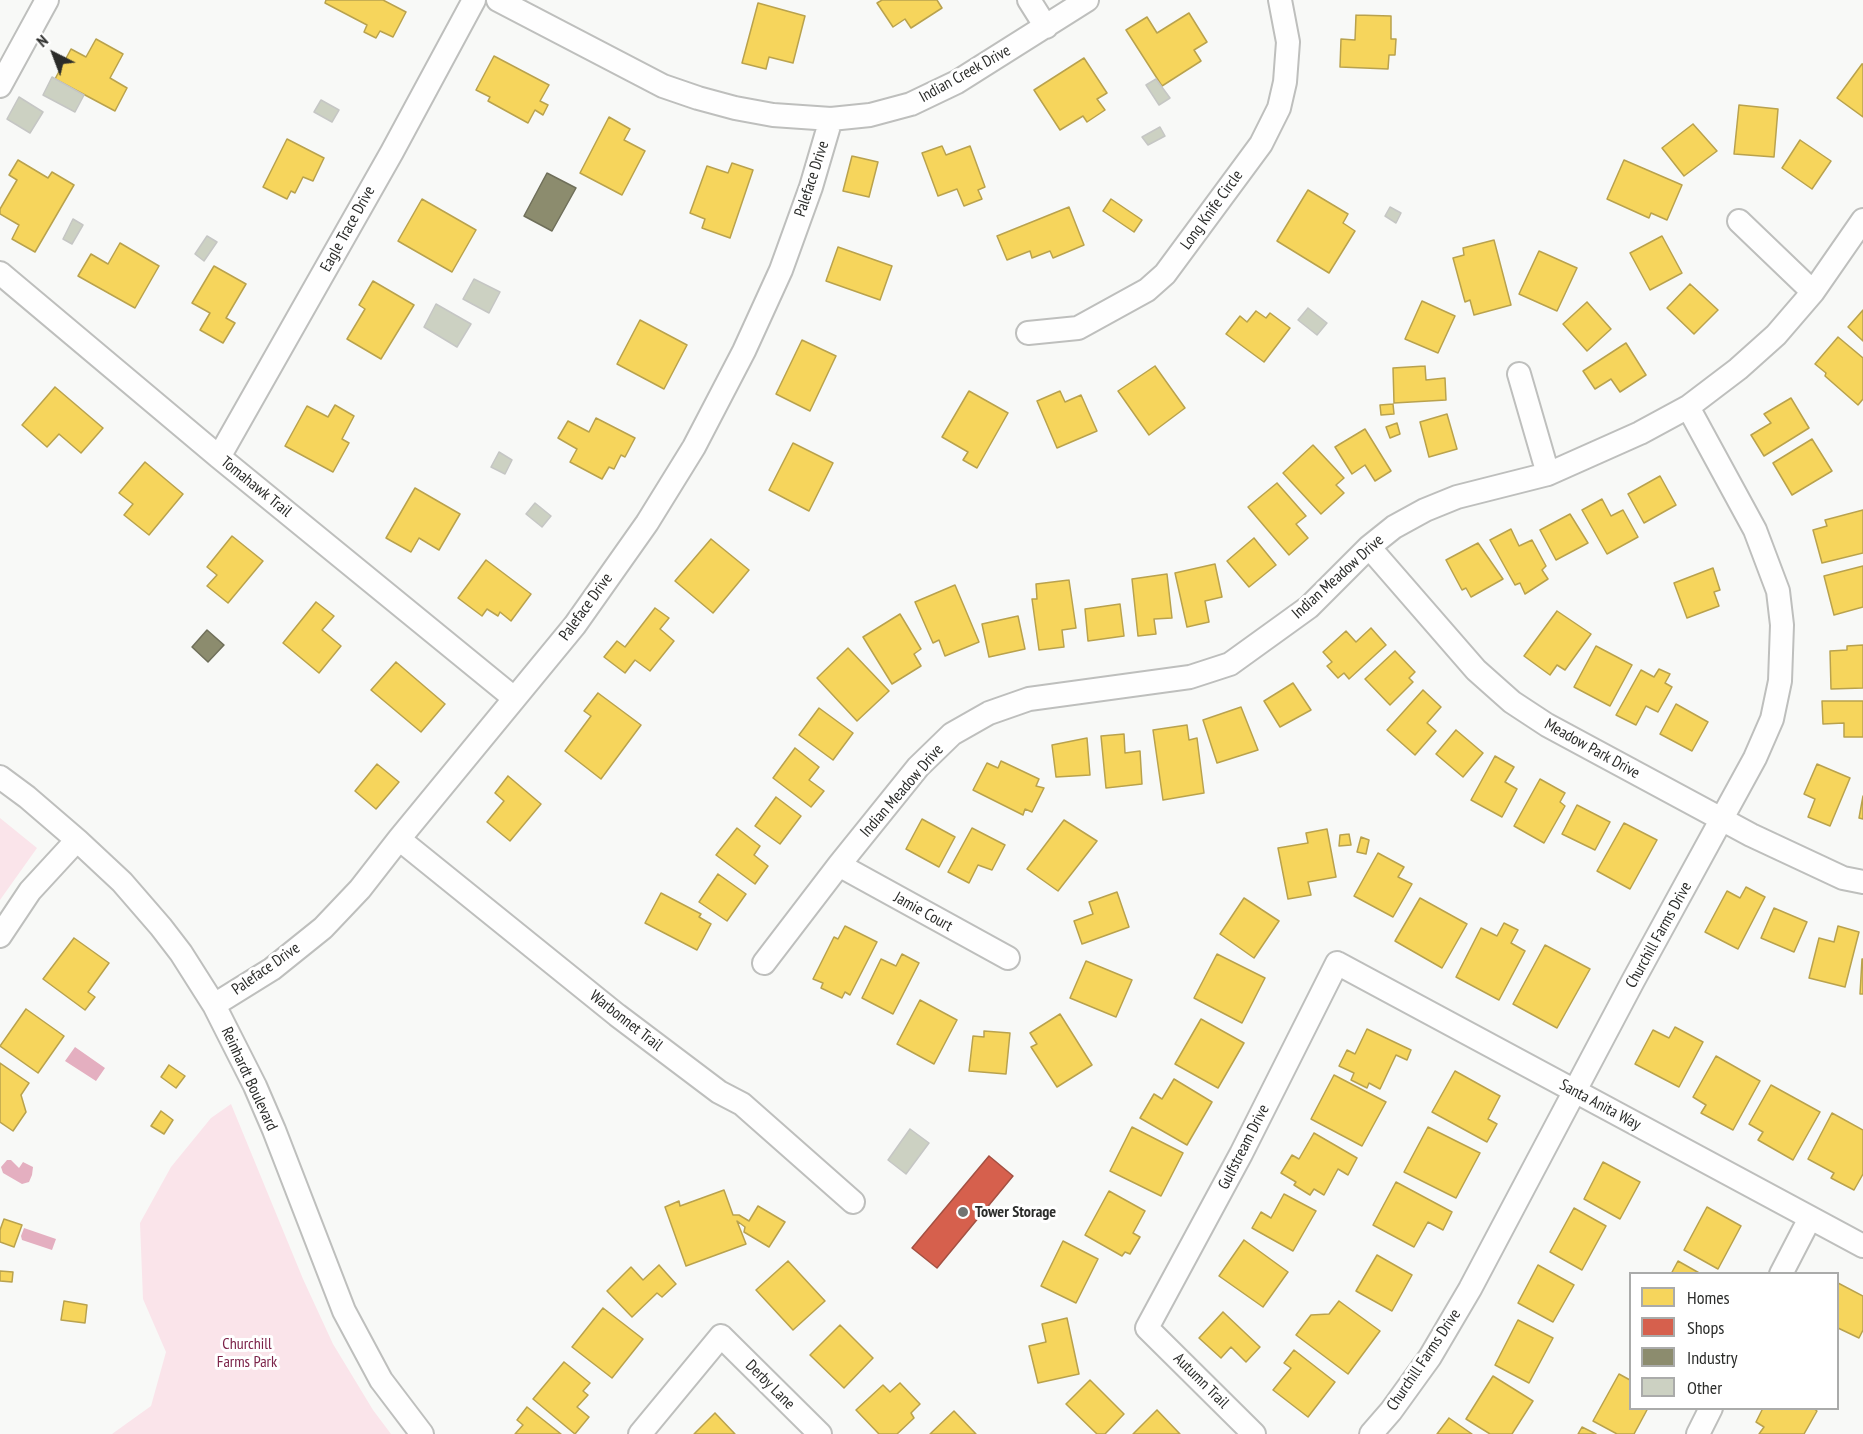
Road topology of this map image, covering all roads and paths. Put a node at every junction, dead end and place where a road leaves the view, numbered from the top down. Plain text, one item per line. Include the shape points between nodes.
1 (47, 0) edge
2 (474, 0) edge
3 (498, 0) edge
4 (1029, 0) edge
5 (1087, 0) edge
6 (1280, 0) edge
7 (1046, 27) junction
8 (0, 86) edge
9 (831, 119) junction
10 (1863, 220) edge
11 (1739, 221) dead end
12 (0, 273) edge
13 (1813, 292) junction
14 (1028, 333) dead end
15 (1519, 374) dead end
16 (1688, 407) junction
17 (219, 457) junction
18 (1548, 474) junction
19 (1370, 547) junction
20 (514, 698) junction
21 (0, 777) edge
22 (1722, 819) junction
23 (399, 839) junction
24 (77, 840) junction
25 (839, 865) junction
26 (1863, 882) edge
27 (0, 936) edge
28 (1008, 958) dead end
29 (764, 963) dead end
30 (1337, 963) joint
31 (214, 1005) junction
32 (1575, 1092) junction
33 (853, 1202) dead end
34 (1810, 1218) junction
35 (1863, 1246) edge
36 (1782, 1272) edge
37 (1147, 1328) joint
38 (1710, 1410) edge
39 (422, 1434) edge
40 (640, 1434) edge
41 (820, 1434) edge
42 (1254, 1434) edge
43 (1371, 1434) edge
44 (1698, 1434) edge

1 - 8 street
2 - 17 street, Eagle Trace Drive
3 - 9 street, Indian Creek Drive via 663,86 735,108
4 - 7 street
5 - 7 street, Indian Creek Drive
6 - 14 street, Long Knife Circle via 1288,42 1279,108 1262,144 1165,274 1147,290 1078,328
7 - 9 street, Indian Creek Drive via 957,82 911,104 870,116
9 - 20 street, Paleface Drive via 781,270 694,447 647,523 575,625
10 - 13 street, Indian Meadow Drive
11 - 13 street
12 - 17 street, Tomahawk Trail
13 - 16 street, Indian Meadow Drive via 1776,335
15 - 18 street
16 - 18 street, Indian Meadow Drive
16 - 22 street, Churchill Farms Drive via 1755,530 1778,591 1782,625 1780,681 1772,719
17 - 20 street, Tomahawk Trail
18 - 19 street, Indian Meadow Drive via 1457,497 1425,510 1394,527
19 - 22 street, Meadow Park Drive via 1476,670 1512,702 1547,725
19 - 25 street, Indian Meadow Drive via 1309,607 1230,664 1190,677 1029,699 988,713 952,734 918,766
20 - 23 street, Paleface Drive
21 - 24 street, Reinhardt Boulevard
22 - 26 street, Meadow Park Drive via 1843,878
22 - 32 street, Churchill Farms Drive
23 - 31 street, Paleface Drive via 323,928 272,969
23 - 33 street, Warbonnet Trail via 617,1015 718,1092 742,1104
24 - 27 street via 30,891
24 - 31 street, Reinhardt Boulevard via 122,882 161,927
25 - 28 street, Jamie Court
25 - 29 street, Indian Meadow Drive
30 - 32 street, Santa Anita Way
30 - 37 street, Gulfstream Drive via 1241,1154
31 - 39 street, Reinhardt Boulevard via 274,1130 344,1311 381,1380
32 - 34 street, Santa Anita Way
32 - 43 street, Churchill Farms Drive via 1430,1358
34 - 35 street, Santa Anita Way
34 - 36 street
37 - 42 street, Autumn Trail
38 - 44 street
40 - 41 street, Derby Lane via 721,1336

